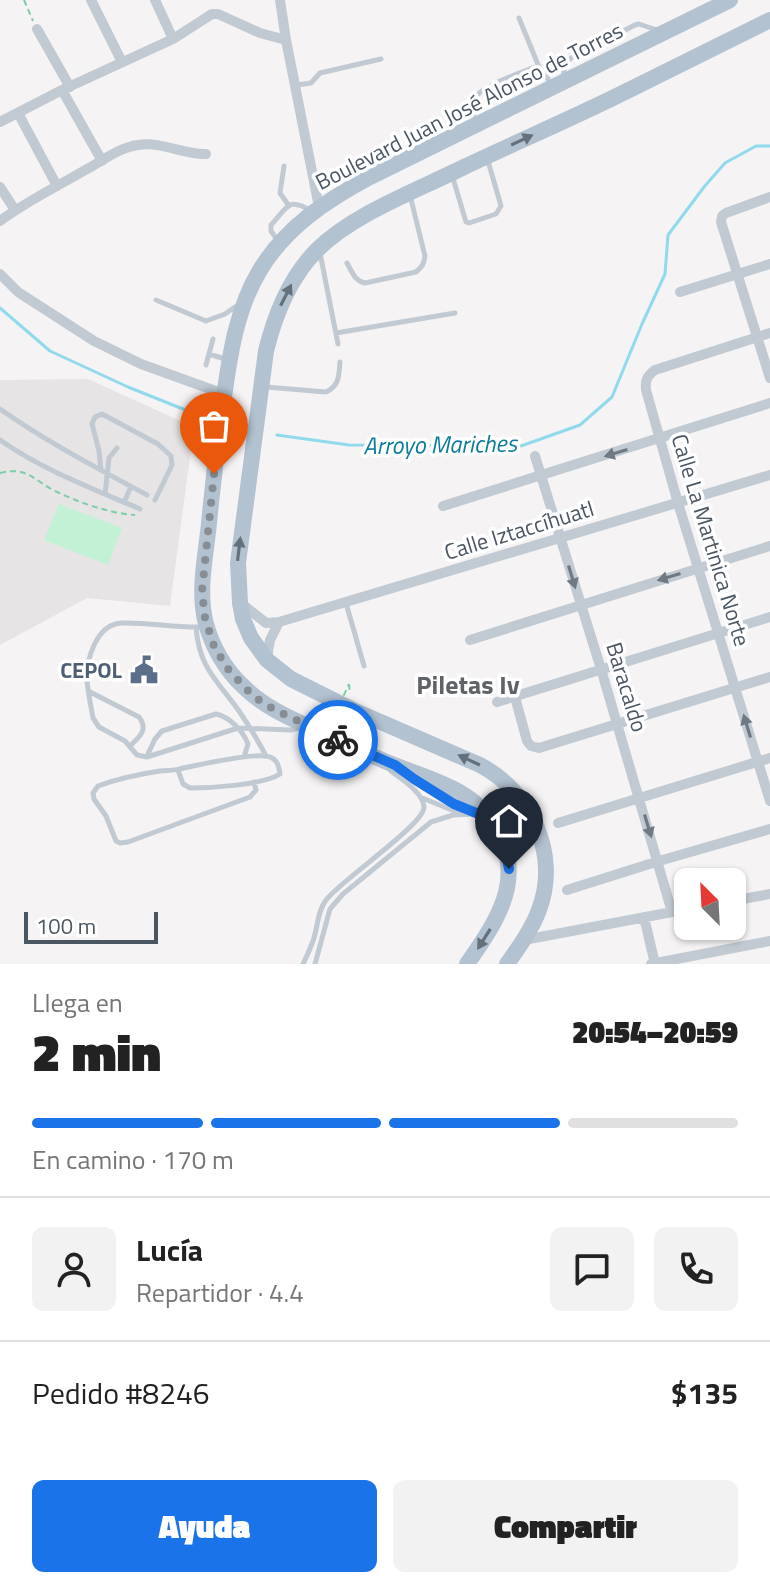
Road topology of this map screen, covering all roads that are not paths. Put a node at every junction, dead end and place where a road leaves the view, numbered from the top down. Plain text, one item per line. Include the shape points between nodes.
1 (91, 0) edge
2 (155, 0) edge
3 (280, 0) edge
4 (730, 0) edge
5 (519, 18) dead end
6 (770, 20) edge
7 (37, 29) road end
8 (173, 39) junction
9 (286, 40) junction
10 (381, 59) dead end
11 (122, 62) junction
12 (539, 67) junction
13 (559, 84) junction
14 (296, 85) junction
15 (66, 88) junction
16 (18, 113) junction
17 (0, 122) edge
18 (477, 125) junction
19 (206, 154) dead end
20 (488, 156) junction
21 (102, 161) junction
22 (284, 166) dead end
23 (452, 174) junction
24 (57, 186) junction
25 (0, 187) edge
26 (350, 188) junction
27 (409, 194) junction
28 (770, 197) edge
29 (289, 206) junction
30 (15, 210) junction
31 (316, 210) junction
32 (364, 216) junction
33 (0, 221) edge
34 (280, 243) junction
35 (319, 249) junction
36 (347, 263) dead end
37 (770, 264) edge
38 (0, 274) edge
39 (737, 274) junction
40 (680, 292) dead end
41 (156, 300) dead end
42 (245, 300) junction
43 (455, 313) dead end
44 (336, 333) junction
45 (770, 333) edge
46 (757, 337) junction
47 (213, 339) dead end
48 (338, 344) dead end
49 (209, 354) junction
50 (229, 360) junction
51 (340, 362) dead end
52 (206, 365) dead end
53 (770, 378) edge
54 (261, 387) junction
55 (224, 394) junction
56 (770, 403) edge
57 (0, 409) edge
58 (660, 439) junction
59 (0, 440) edge
60 (117, 448) dead end
61 (535, 456) dead end
62 (101, 470) junction
63 (108, 475) junction
64 (541, 475) junction
65 (770, 475) edge
66 (131, 487) junction
67 (105, 494) junction
68 (147, 495) dead end
69 (155, 500) dead end
70 (124, 502) junction
71 (678, 503) junction
72 (443, 506) dead end
73 (138, 512) road end
74 (560, 539) junction
75 (770, 546) edge
76 (698, 568) junction
77 (346, 602) junction
78 (240, 603) junction
79 (580, 604) junction
80 (770, 617) edge
81 (279, 622) junction
82 (202, 627) junction
83 (718, 632) junction
84 (470, 640) dead end
85 (267, 660) junction
86 (364, 666) dead end
87 (601, 669) junction
88 (770, 677) edge
89 (735, 688) junction
90 (89, 692) junction
91 (515, 697) junction
92 (497, 702) dead end
93 (618, 723) junction
94 (306, 725) junction
95 (251, 727) junction
96 (238, 728) junction
97 (130, 746) junction
98 (366, 753) junction
99 (266, 756) junction
100 (147, 757) junction
101 (243, 758) junction
102 (770, 758) edge
103 (758, 761) junction
104 (178, 770) junction
105 (254, 782) junction
106 (419, 797) junction
107 (639, 797) junction
108 (770, 801) edge
109 (460, 814) junction
110 (483, 817) junction
111 (558, 823) dead end
112 (770, 829) edge
113 (659, 861) junction
114 (567, 890) dead end
115 (770, 894) edge
116 (746, 898) edge
117 (672, 912) joint
118 (644, 917) junction
119 (524, 940) junction
120 (770, 941) edge
121 (303, 964) edge
122 (315, 964) edge
123 (467, 964) edge
124 (507, 964) edge
125 (653, 964) edge

1 - 11 street
2 - 8 street
3 - 9 street
4 - 13 main road, Boulevard Juan José Alonso de Torres
5 - 12 lane
20 -> 6 main road
7 - 15 street
8 - 9 street via 215,14
8 - 11 street
9 - 14 street
10 - 14 lane via 320,73 311,83
11 - 15 street
12 - 13 lane
12 - 18 lane via 474,97
13 - 18 main road, Boulevard Juan José Alonso de Torres
14 - 31 street
15 - 16 street
15 - 21 street
16 - 17 street
16 - 24 street
18 - 20 main road via 477,142
18 - 26 main road, Boulevard Juan José Alonso de Torres
19 - 21 street via 147,144
20 - 23 main road
20 - 23 lane via 501,206 496,214 466,222
21 - 24 street
22 - 29 lane via 280,193
23 - 27 main road
24 - 30 street
25 - 30 street
26 - 31 main road, Boulevard Juan José Alonso de Torres
26 - 32 main road via 366,199
27 - 32 main road
27 - 36 lane via 425,256 421,268 365,283 355,278
28 - 39 street via 721,219
29 - 31 lane via 298,203
29 - 34 lane via 270,228
30 - 33 street
31 - 34 main road, Boulevard Juan José Alonso de Torres
32 - 35 main road
34 - 42 main road, Boulevard Juan José Alonso de Torres
35 - 44 lane
54 -> 35 main road via 283,299
37 - 39 street
38 - 55 street via 18,292 94,341
39 - 40 street
39 - 46 street
41 - 42 lane via 206,321
42 - 50 main road, Boulevard Juan José Alonso de Torres
43 - 44 lane
44 - 48 lane
45 - 46 street
46 - 53 street
46 - 58 street, Calle La Martinica Norte via 649,375 646,390
47 - 49 lane
49 - 50 lane
49 - 52 lane
50 - 55 main road, Boulevard Juan José Alonso de Torres
51 - 54 lane via 338,383 326,392
78 -> 54 main road via 238,563
55 - 82 main road, Boulevard Juan José Alonso de Torres
56 - 58 street
57 - 62 lane
58 -> 64 street
58 - 71 street, Calle La Martinica Norte
59 - 67 lane
60 - 63 lane via 109,458
61 - 64 street, Baracaldo
62 - 63 lane
62 - 69 lane via 92,424 102,414 171,456 172,465
63 - 66 lane
63 - 67 lane
64 - 72 street
64 - 74 street, Baracaldo
65 - 71 street, Calle Iztaccíhuatl
66 - 68 lane
66 - 70 lane
67 - 70 lane
70 - 73 lane
71 - 74 street, Calle Iztaccíhuatl
71 - 76 street, Calle La Martinica Norte
74 - 77 street, Calle Iztaccíhuatl
74 -> 79 street, Baracaldo
75 - 76 street
76 -> 79 street
76 - 83 street, Calle La Martinica Norte
77 - 81 street, Calle Iztaccíhuatl
77 - 86 lane
78 - 81 street via 266,623
78 - 85 main road via 251,638
79 - 84 street
79 - 87 street, Baracaldo
80 - 83 street
81 - 85 street
82 - 90 lane via 108,627 88,664
82 - 94 main road, Boulevard Juan José Alonso de Torres via 244,687
82 - 95 lane via 200,654
83 - 87 street
83 - 89 street, Calle La Martinica Norte
119 -> 85 main road via 543,899 545,861 541,837 516,793 490,770 325,697
87 - 91 street
87 - 93 street, Baracaldo
88 - 89 street
89 - 93 street
103 -> 89 street, Calle La Martinica Norte
90 - 97 lane via 96,724
90 - 97 lane via 139,717 143,732
91 - 92 street
91 - 93 street via 531,746
93 - 107 street, Baracaldo
94 - 95 lane via 291,730
94 - 98 main road, Boulevard Juan José Alonso de Torres
95 - 96 lane
95 - 99 lane
96 - 100 lane
96 - 100 lane via 216,714 184,723 158,734
96 - 101 lane via 248,744
97 - 100 lane
98 - 106 lane
98 - 110 main road, Boulevard Juan José Alonso de Torres via 462,792 478,804
99 - 101 lane
99 - 105 lane via 275,760 280,774
101 - 104 lane
102 - 103 street
103 - 107 street
103 - 108 street, Calle La Martinica Norte
104 - 105 lane via 190,788
104 - 105 lane via 98,786 94,799 116,841 128,842 250,797
106 - 109 lane
106 - 121 lane via 424,812 414,824 325,901
107 - 111 street
107 -> 113 street, Baracaldo
109 - 110 lane
109 - 122 lane via 431,822 335,902
110 -> 123 main road, Boulevard Juan José Alonso de Torres via 506,849 509,881 498,916
112 - 113 street
113 - 114 street
113 - 117 street, Baracaldo
115 - 116 street
117 - 118 street
118 - 119 street
118 - 125 street
119 - 124 main road
120 - 125 street

